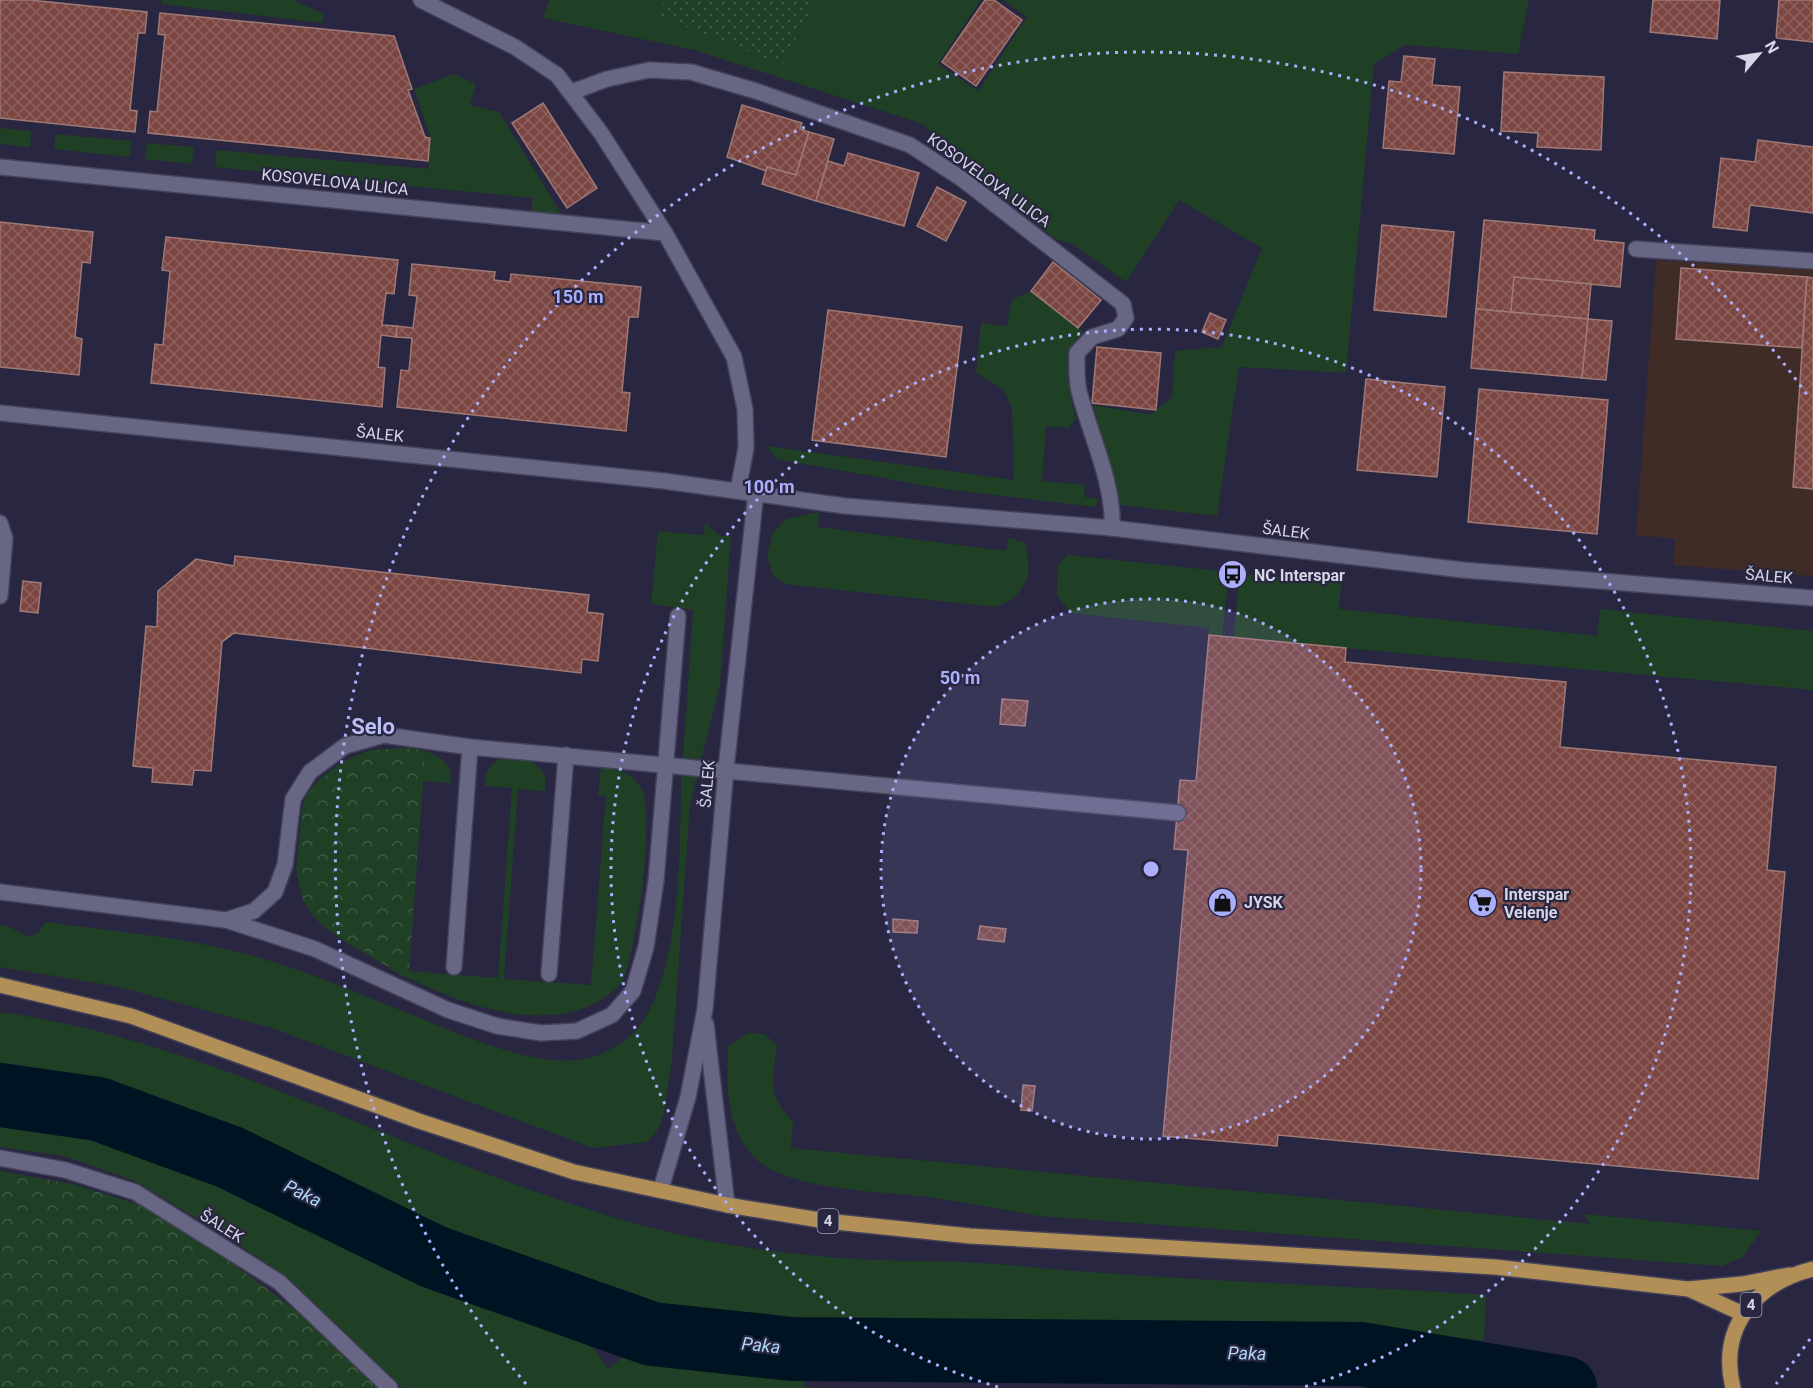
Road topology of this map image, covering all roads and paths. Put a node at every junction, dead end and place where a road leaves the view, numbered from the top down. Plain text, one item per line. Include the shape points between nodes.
1 (421, 0) edge
2 (572, 92) junction
3 (0, 167) edge
4 (665, 233) junction
5 (1636, 249) dead end
6 (1813, 261) edge
7 (0, 413) edge
8 (738, 490) junction
9 (756, 492) junction
10 (0, 524) edge
11 (1112, 528) junction
12 (0, 596) edge
13 (1813, 597) edge
14 (678, 616) dead end
15 (470, 747) junction
16 (566, 755) junction
17 (665, 763) junction
18 (726, 769) junction
19 (1178, 813) dead end
20 (0, 892) edge
21 (226, 920) junction
22 (454, 967) dead end
23 (549, 974) dead end
24 (0, 985) edge
25 (705, 1009) junction
26 (0, 1158) edge
27 (661, 1189) junction
28 (727, 1204) junction
29 (1813, 1269) edge
30 (1789, 1275) junction
31 (1688, 1289) junction
32 (1743, 1314) junction
33 (1731, 1381) edge
34 (390, 1388) edge

1 - 2 street via 515,47 557,75
2 - 4 street
2 - 11 street, KOSOVELOVA ULICA via 607,79 650,70 691,72 910,146 962,179 1123,304 1126,318 1118,329 1092,337 1077,353 1078,388 1098,453
3 - 4 street, KOSOVELOVA ULICA
4 - 8 street via 734,357 745,409 746,448
5 - 6 street
7 - 8 street, ŠALEK
8 - 9 street, ŠALEK
9 - 11 street, ŠALEK via 845,506
9 - 18 street, ŠALEK
10 - 12 street via 5,538
11 - 13 street, ŠALEK via 1463,570
14 - 17 street
15 - 16 street
15 - 21 street via 384,735 345,746 310,772 293,799 285,865 275,892 254,911
15 - 22 street
16 - 17 street
16 - 23 street
17 - 18 street
17 - 21 street via 656,881 646,947 633,991 612,1015 577,1031 540,1033 497,1026 448,1010 315,949
18 - 19 street
18 - 25 street, ŠALEK
20 - 21 street
24 - 27 main road, 4 via 131,1016 419,1121 574,1172
25 - 27 street via 688,1097
25 - 28 street
26 - 34 street, ŠALEK via 65,1170 135,1192 279,1282
27 - 28 main road, 4
28 - 31 main road, 4 via 826,1221 970,1236 1495,1267
29 - 30 main road, 4
30 - 31 main road, 4
30 - 32 main road, 4 via 1763,1291
31 - 32 main road, 4
32 - 33 main road, 4 via 1732,1343

